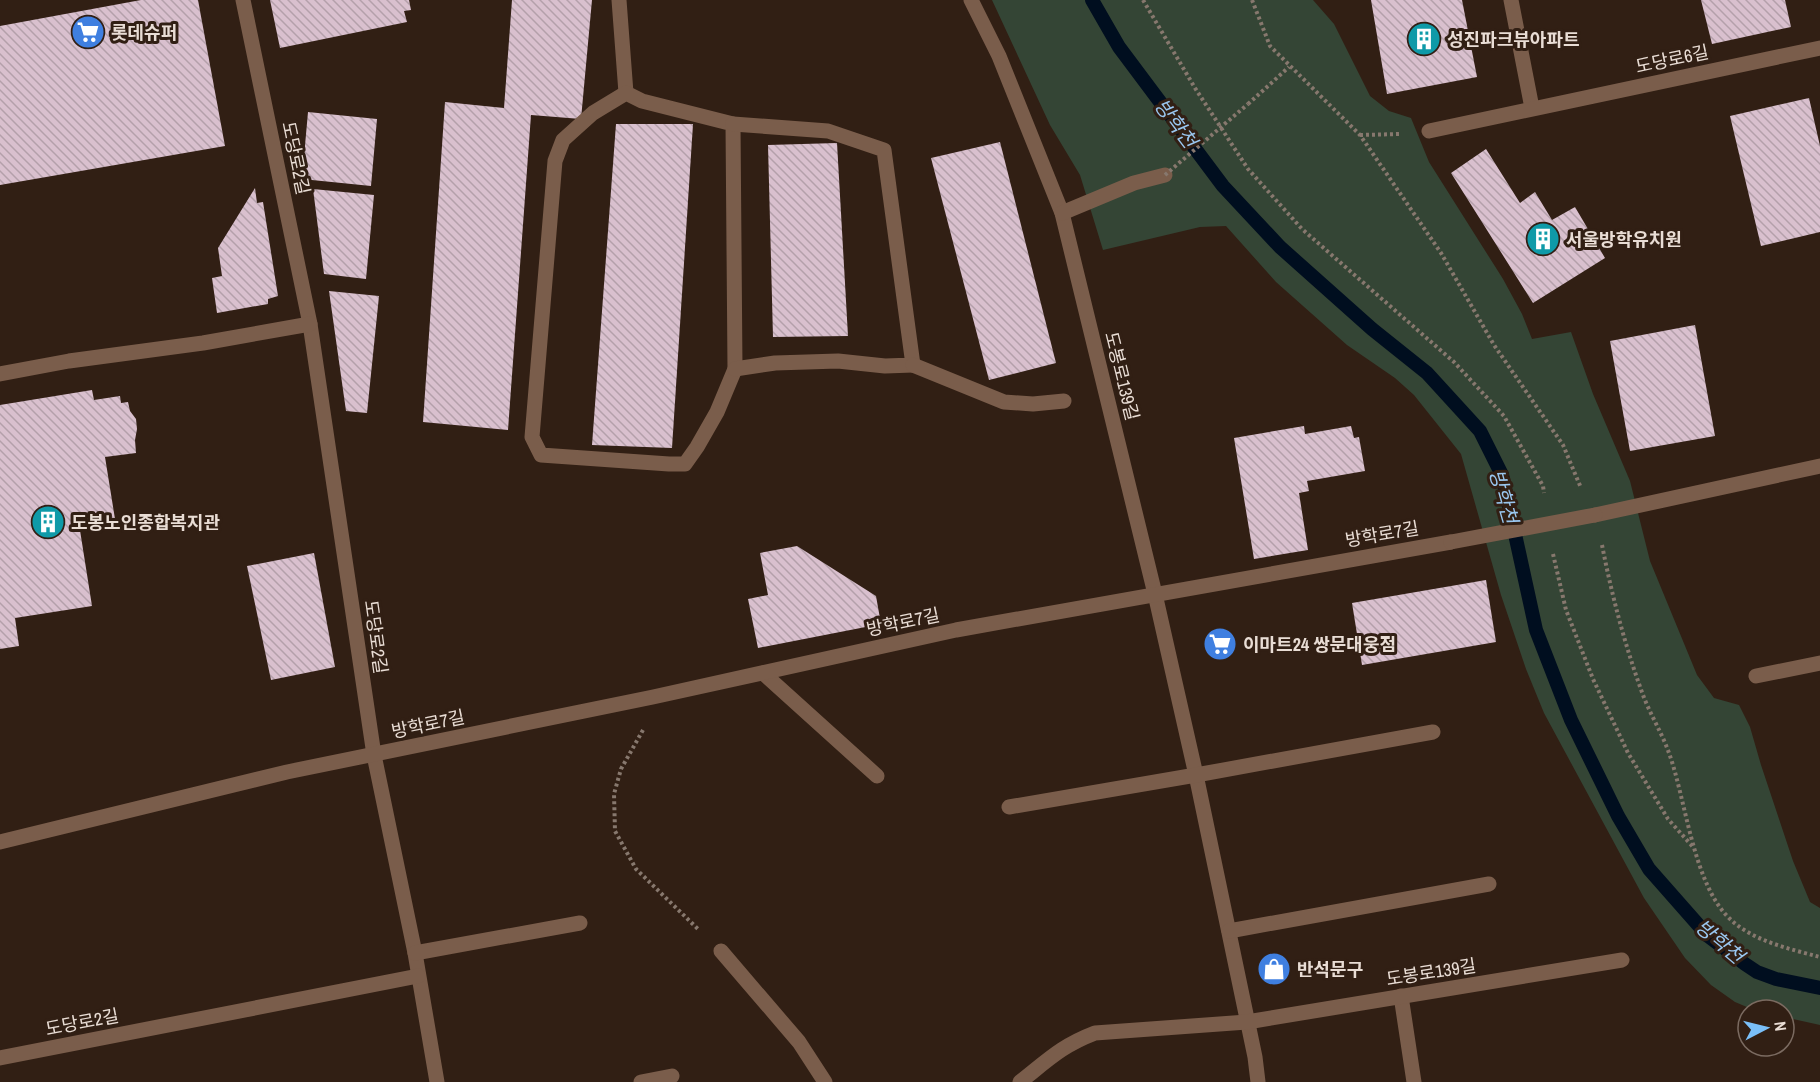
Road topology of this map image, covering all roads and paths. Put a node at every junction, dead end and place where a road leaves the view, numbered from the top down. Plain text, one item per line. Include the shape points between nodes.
1 (243, 0) edge
2 (619, 0) edge
3 (971, 0) edge
4 (1143, 0) edge
5 (1252, 0) edge
6 (1511, 0) edge
7 (1820, 48) edge
8 (1289, 67) junction
9 (626, 93) junction
10 (1532, 108) junction
11 (733, 124) junction
12 (1429, 132) joint
13 (1360, 135) junction
14 (1165, 175) joint
15 (1062, 213) junction
16 (310, 324) junction
17 (913, 365) junction
18 (735, 369) junction
19 (0, 374) edge
20 (1064, 400) dead end
21 (1820, 466) edge
22 (1544, 497) dead end
23 (1595, 515) junction
24 (1551, 544) dead end
25 (1155, 594) junction
26 (1820, 663) edge
27 (762, 673) junction
28 (1756, 676) dead end
29 (653, 697) junction
30 (1433, 732) dead end
31 (374, 755) junction
32 (1196, 775) junction
33 (877, 776) dead end
34 (1009, 807) dead end
35 (0, 842) edge
36 (1696, 850) junction
37 (1490, 884) dead end
38 (580, 923) dead end
39 (1229, 931) junction
40 (722, 951) joint
41 (415, 953) junction
42 (1820, 957) edge
43 (1622, 960) dead end
44 (418, 976) junction
45 (1401, 996) junction
46 (1247, 1022) junction
47 (0, 1058) edge
48 (672, 1076) dead end
49 (437, 1082) edge
50 (641, 1082) edge
51 (825, 1082) edge
52 (1020, 1082) edge
53 (1258, 1082) edge
54 (1414, 1082) edge

1 - 16 street, 도당로2길
2 - 9 street
3 - 15 street, 도봉로139길 via 999,56
4 - 22 path via 1248,169 1302,229 1454,362 1504,416 1542,486
5 - 8 path via 1270,46
6 - 10 street
7 - 10 street, 도당로6길
8 - 13 path
8 - 14 path, bridge
9 - 11 street via 642,101
9 - 18 street via 593,113 563,140 555,161 532,438 542,455 686,464 717,412
10 - 12 street, 도당로6길
11 - 17 street via 828,131 884,150
11 - 18 street
12 - 13 path
13 - 23 path via 1441,253 1494,345 1563,445
14 - 15 street via 1134,183
15 - 25 street, 도봉로139길
16 - 19 street
16 - 31 street, 도당로2길
17 - 18 street via 786,362
17 - 20 street via 1004,402
21 - 23 street, 방학로7길
23 - 25 street, 방학로7길, bridge
23 - 36 path via 1621,629 1669,753
24 - 36 path via 1566,610 1628,753 1668,819
25 - 27 street, 방학로7길 via 956,630
25 - 32 street, 도봉로139길
26 - 28 street
27 - 29 street, 방학로7길
27 - 33 street
29 - 31 street, 방학로7길
29 - 40 path via 646,725 621,769 614,794 615,831 636,869
30 - 32 street
31 - 35 street, 방학로7길 via 287,772
31 - 41 street, 도당로2길
32 - 34 street
32 - 39 street, 도봉로139길
36 - 42 path via 1710,895 1729,919 1751,934
37 - 39 street
38 - 41 street
39 - 46 street, 도봉로139길
40 - 51 street via 799,1042
41 - 44 street, 도당로2길
43 - 45 street, 도봉로139길
44 - 47 street, 도당로2길
44 - 49 street, 도당로2길
45 - 46 street, 도봉로139길
45 - 54 street
46 - 52 street, 도봉로139길 via 1095,1033 1055,1052
46 - 53 street, 도봉로139길
48 - 50 street

